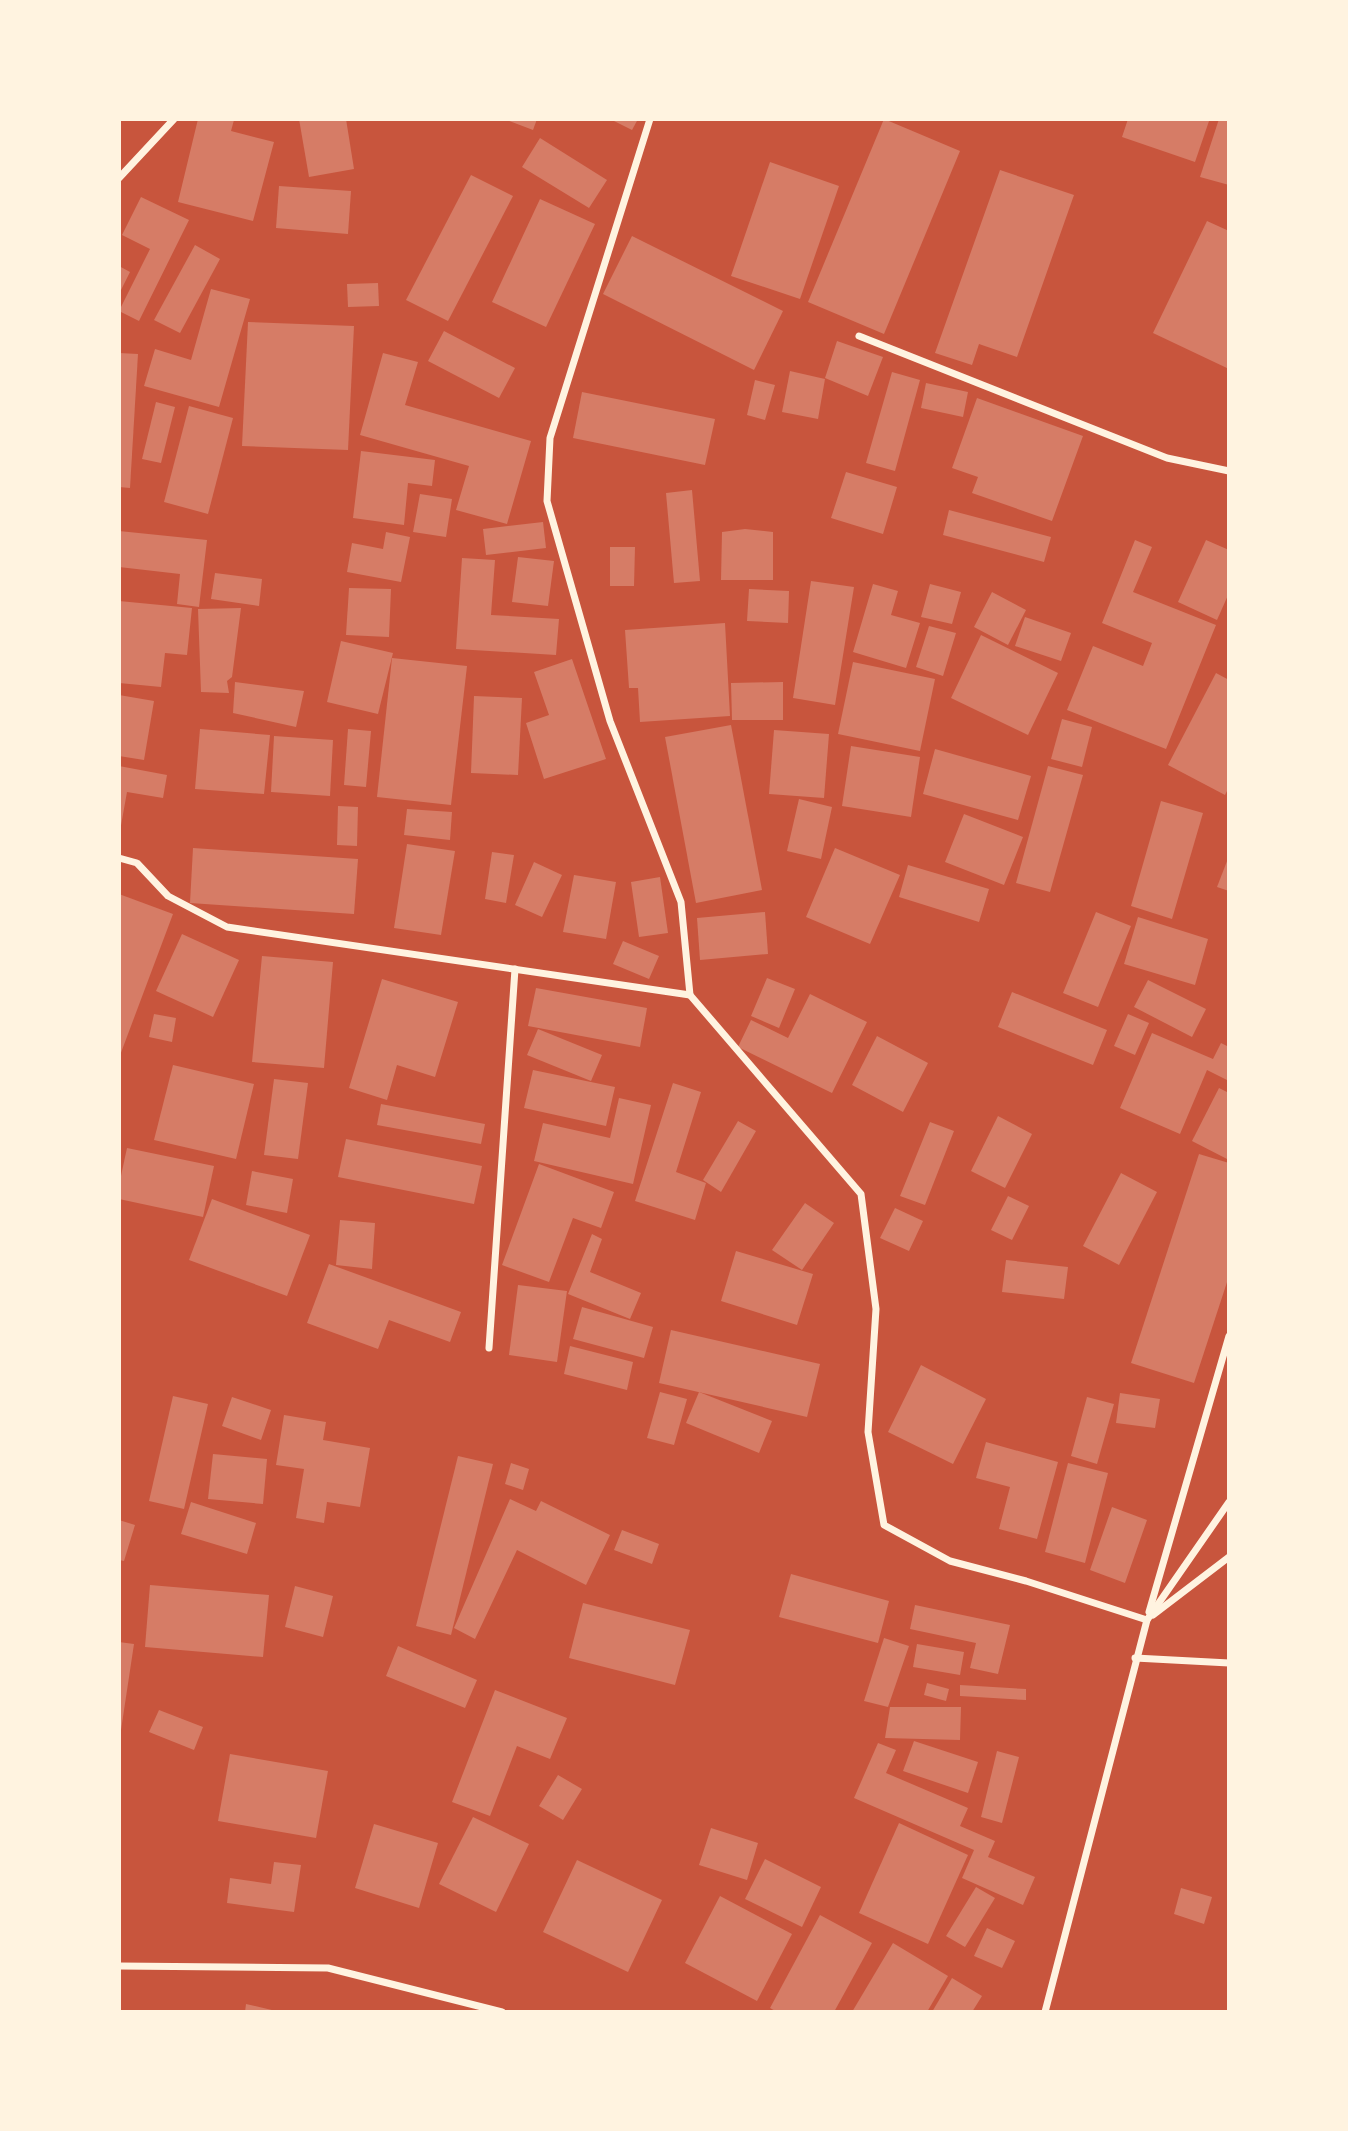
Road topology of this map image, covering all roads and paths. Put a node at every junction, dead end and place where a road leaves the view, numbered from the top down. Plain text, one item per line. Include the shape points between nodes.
1 (174, 119) edge
2 (650, 119) edge
3 (119, 178) edge
4 (859, 336) dead end
5 (1229, 471) edge
6 (119, 858) edge
7 (514, 969) junction
8 (690, 995) junction
9 (1229, 1336) edge
10 (489, 1348) dead end
11 (1229, 1502) edge
12 (1229, 1557) edge
13 (1147, 1619) junction
14 (1135, 1658) junction
15 (1229, 1663) edge
16 (119, 1966) edge
17 (502, 2012) edge
18 (1045, 2012) edge

1 - 3 street
2 - 8 street via 550,438 547,501 610,721 681,902
4 - 5 street via 1167,458
6 - 7 street via 137,863 168,896 227,926
7 - 8 street
7 - 10 street
8 - 13 street via 861,1194 877,1309 868,1432 884,1525 950,1561
9 - 13 street
11 - 13 street
12 - 13 street
13 - 14 street
14 - 15 street
14 - 18 street
16 - 17 street via 328,1968

